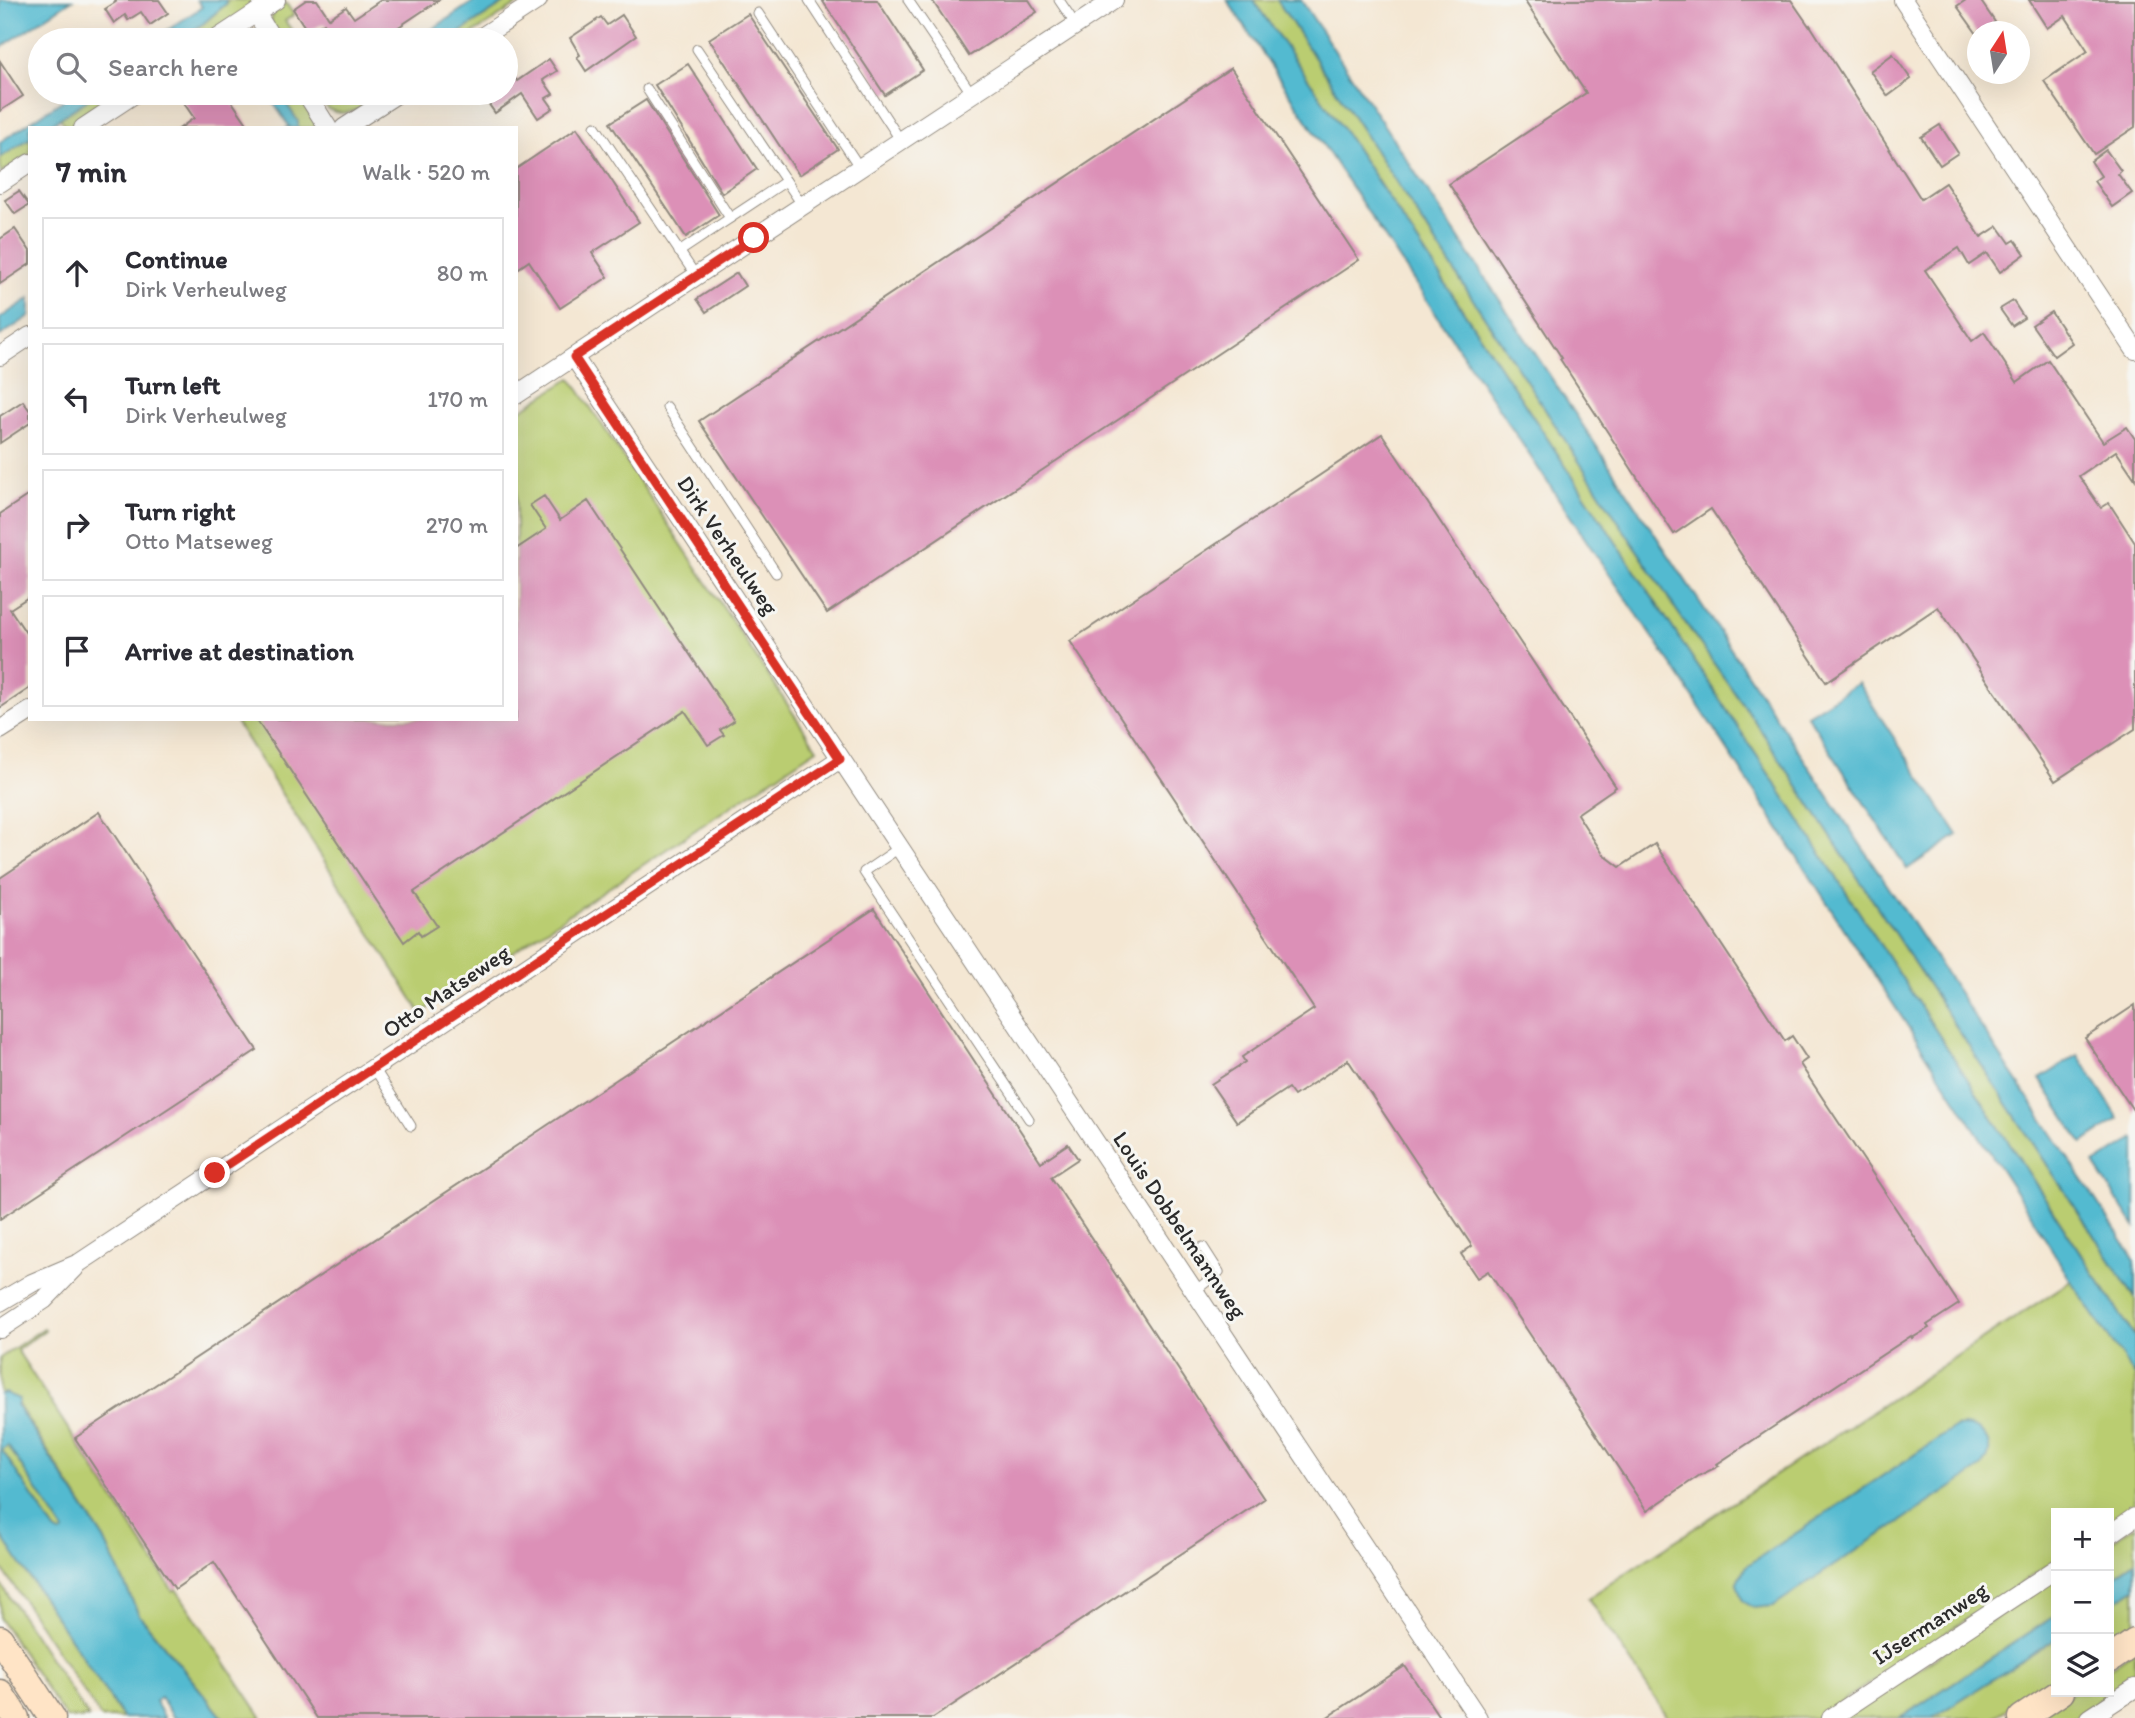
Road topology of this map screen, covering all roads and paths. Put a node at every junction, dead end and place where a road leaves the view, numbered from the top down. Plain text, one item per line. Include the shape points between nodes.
1 (276, 0) edge
2 (538, 0) edge
3 (809, 0) edge
4 (908, 0) edge
5 (1059, 0) edge
6 (1114, 0) edge
7 (1903, 0) edge
8 (256, 13) junction
9 (758, 13) dead end
10 (1076, 25) junction
11 (233, 28) edge
12 (265, 28) edge
13 (495, 28) edge
14 (697, 49) dead end
15 (647, 89) dead end
16 (972, 94) junction
17 (118, 105) edge
18 (314, 105) edge
19 (379, 105) edge
20 (86, 126) edge
21 (327, 126) edge
22 (347, 126) edge
23 (595, 126) dead end
24 (901, 141) junction
25 (28, 164) edge
26 (860, 168) junction
27 (786, 181) junction
28 (0, 183) edge
29 (803, 206) junction
30 (730, 218) junction
31 (680, 252) junction
32 (696, 276) junction
33 (28, 337) edge
34 (2135, 350) edge
35 (0, 355) edge
36 (574, 357) junction
37 (518, 394) edge
38 (667, 407) dead end
39 (776, 573) dead end
40 (28, 711) edge
41 (0, 730) edge
42 (840, 759) junction
43 (900, 848) junction
44 (374, 1068) junction
45 (1029, 1119) dead end
46 (411, 1126) dead end
47 (1203, 1247) dead end
48 (79, 1263) junction
49 (1195, 1291) junction
50 (0, 1302) edge
51 (0, 1329) edge
52 (2135, 1517) edge
53 (2114, 1532) edge
54 (2053, 1571) edge
55 (0, 1639) edge
56 (2135, 1642) edge
57 (2114, 1657) edge
58 (2135, 1688) edge
59 (0, 1693) edge
60 (2054, 1697) edge
61 (16, 1718) edge
62 (52, 1718) edge
63 (1478, 1718) edge
64 (1831, 1718) edge
65 (2022, 1718) edge
66 (2090, 1718) edge

1 - 8 street
2 - 13 street
3 - 24 lane
4 - 16 lane
5 - 10 lane
6 - 10 street
7 - 34 street
8 - 11 street
8 - 12 street
9 - 26 lane
10 - 16 street
14 - 27 lane
15 - 30 lane
16 - 24 street
17 - 20 street
18 - 21 street
19 - 22 street
23 - 31 lane
24 - 26 street
25 - 28 street
26 - 29 street
27 - 29 lane
27 - 30 lane
29 - 32 street
30 - 31 lane
31 - 32 lane
32 - 36 street
33 - 35 street
36 - 37 street
36 - 42 street, Dirk Verheulweg
38 - 39 lane
40 - 41 street
42 - 43 street, Louis Dobbelmannweg
42 - 44 street, Otto Matseweg
43 - 45 lane via 864,873
43 - 49 street, Louis Dobbelmannweg
44 - 46 lane
44 - 48 street, Otto Matseweg
47 - 49 lane via 1219,1272
48 - 50 street, Otto Matseweg
48 - 51 street, Otto Matseweg via 44,1300
49 - 63 street, Louis Dobbelmannweg
52 - 53 street
54 - 64 street, IJsermanweg
55 - 62 main road
56 - 57 main road
58 - 66 street
59 - 61 main road
60 - 65 main road

